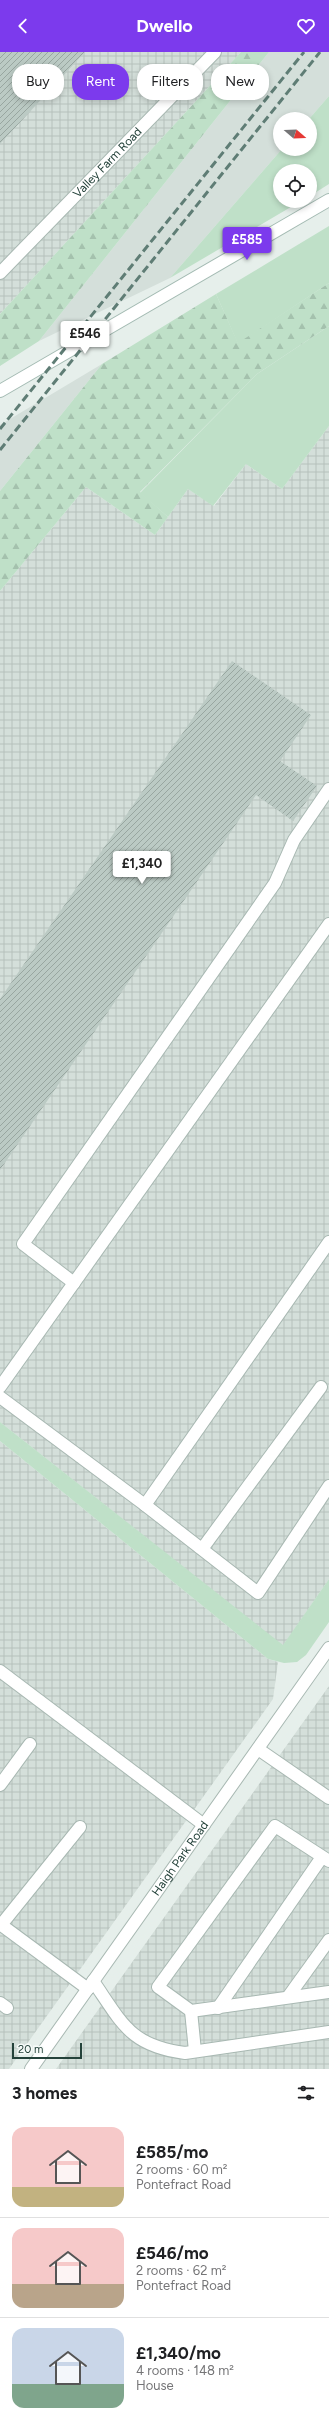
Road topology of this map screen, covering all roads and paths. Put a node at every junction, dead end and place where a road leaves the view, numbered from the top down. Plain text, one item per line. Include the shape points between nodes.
1 (215, 52) edge
2 (329, 200) edge
3 (0, 274) edge
4 (0, 391) edge
5 (329, 789) edge
6 (329, 924) edge
7 (329, 1242) edge
8 (74, 1283) junction
9 (0, 1387) edge
10 (321, 1387) dead end
11 (0, 1397) edge
12 (329, 1486) edge
13 (145, 1505) junction
14 (202, 1549) junction
15 (329, 1648) edge
16 (0, 1671) edge
17 (30, 1744) dead end
18 (258, 1749) junction
19 (0, 1785) edge
20 (329, 1798) edge
21 (204, 1825) junction
22 (80, 1827) dead end
23 (326, 1859) edge
24 (1, 1924) edge
25 (329, 1940) edge
26 (90, 1985) junction
27 (329, 1992) edge
28 (288, 1997) junction
29 (218, 2008) junction
30 (192, 2011) junction
31 (329, 2032) edge
32 (195, 2051) junction
33 (31, 2069) edge

1 - 3 main road, Valley Farm Road
2 - 4 main road
5 - 8 main road via 294,840 275,882 23,1244
6 - 8 main road
7 - 13 main road
8 - 9 main road
10 - 14 main road
11 - 13 main road
12 - 14 main road via 258,1592
13 - 14 main road
15 - 18 main road, Haigh Park Road
16 - 21 main road
17 - 19 main road
18 - 20 main road
18 - 21 main road, Haigh Park Road
21 - 26 main road, Haigh Park Road
22 - 24 main road
23 - 29 main road
23 - 30 main road via 275,1826 158,1987
24 - 26 main road
25 - 28 main road
26 - 32 main road via 124,2026 142,2041 162,2050 185,2053
26 - 33 main road, Haigh Park Road
27 - 28 main road
28 - 29 main road
29 - 30 main road
30 - 32 main road
31 - 32 main road

